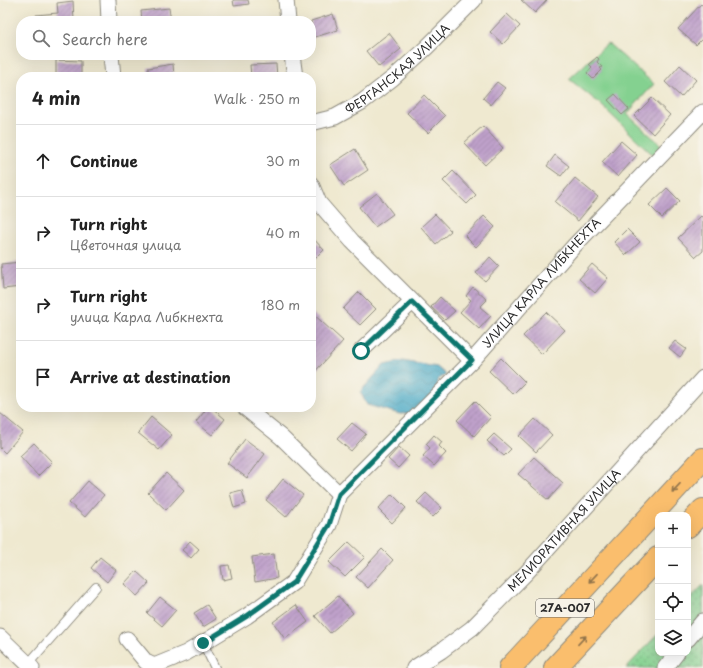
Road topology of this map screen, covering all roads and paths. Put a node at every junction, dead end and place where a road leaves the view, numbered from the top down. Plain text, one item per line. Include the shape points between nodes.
1 (108, 0) edge
2 (286, 0) edge
3 (474, 0) edge
4 (109, 16) edge
5 (288, 16) edge
6 (111, 60) edge
7 (293, 60) edge
8 (113, 72) edge
9 (294, 72) edge
10 (703, 112) edge
11 (316, 122) edge
12 (316, 196) edge
13 (412, 302) junction
14 (361, 351) dead end
15 (472, 360) junction
16 (703, 378) edge
17 (250, 412) edge
18 (703, 459) edge
19 (339, 494) junction
20 (703, 510) edge
21 (691, 523) edge
22 (655, 561) edge
23 (96, 587) dead end
24 (703, 621) edge
25 (691, 635) edge
26 (0, 637) edge
27 (127, 639) dead end
28 (203, 643) junction
29 (675, 656) edge
30 (30, 666) edge
31 (215, 668) edge
32 (414, 668) edge
33 (510, 668) edge
34 (555, 668) edge
35 (665, 668) edge

1 - 4 street
2 - 5 street
3 - 11 street, ФЕРГАНСКАЯ УЛИЦА via 421,54 362,102 335,116
6 - 8 street
7 - 9 street
10 - 15 street, УЛИЦА КАРЛА ЛИБКНЕХТА via 574,246
12 - 13 street via 319,203 352,241
13 - 14 street
13 - 15 street
15 - 19 street, УЛИЦА КАРЛА ЛИБКНЕХТА
16 - 32 street, МЕЛИОРАТИВНАЯ УЛИЦА via 527,572 477,622 441,651
17 - 19 street via 281,437
18 -> 33 highway, 27А-007
19 - 28 street, УЛИЦА КАРЛА ЛИБКНЕХТА via 329,525 294,582 247,616
20 - 21 highway
34 -> 22 highway, 27А-007
23 - 30 lane
24 - 25 street
26 - 30 street
27 - 28 street, УЛИЦА КАРЛА ЛИБКНЕХТА via 146,662 154,666
28 - 31 lane
29 - 35 street

